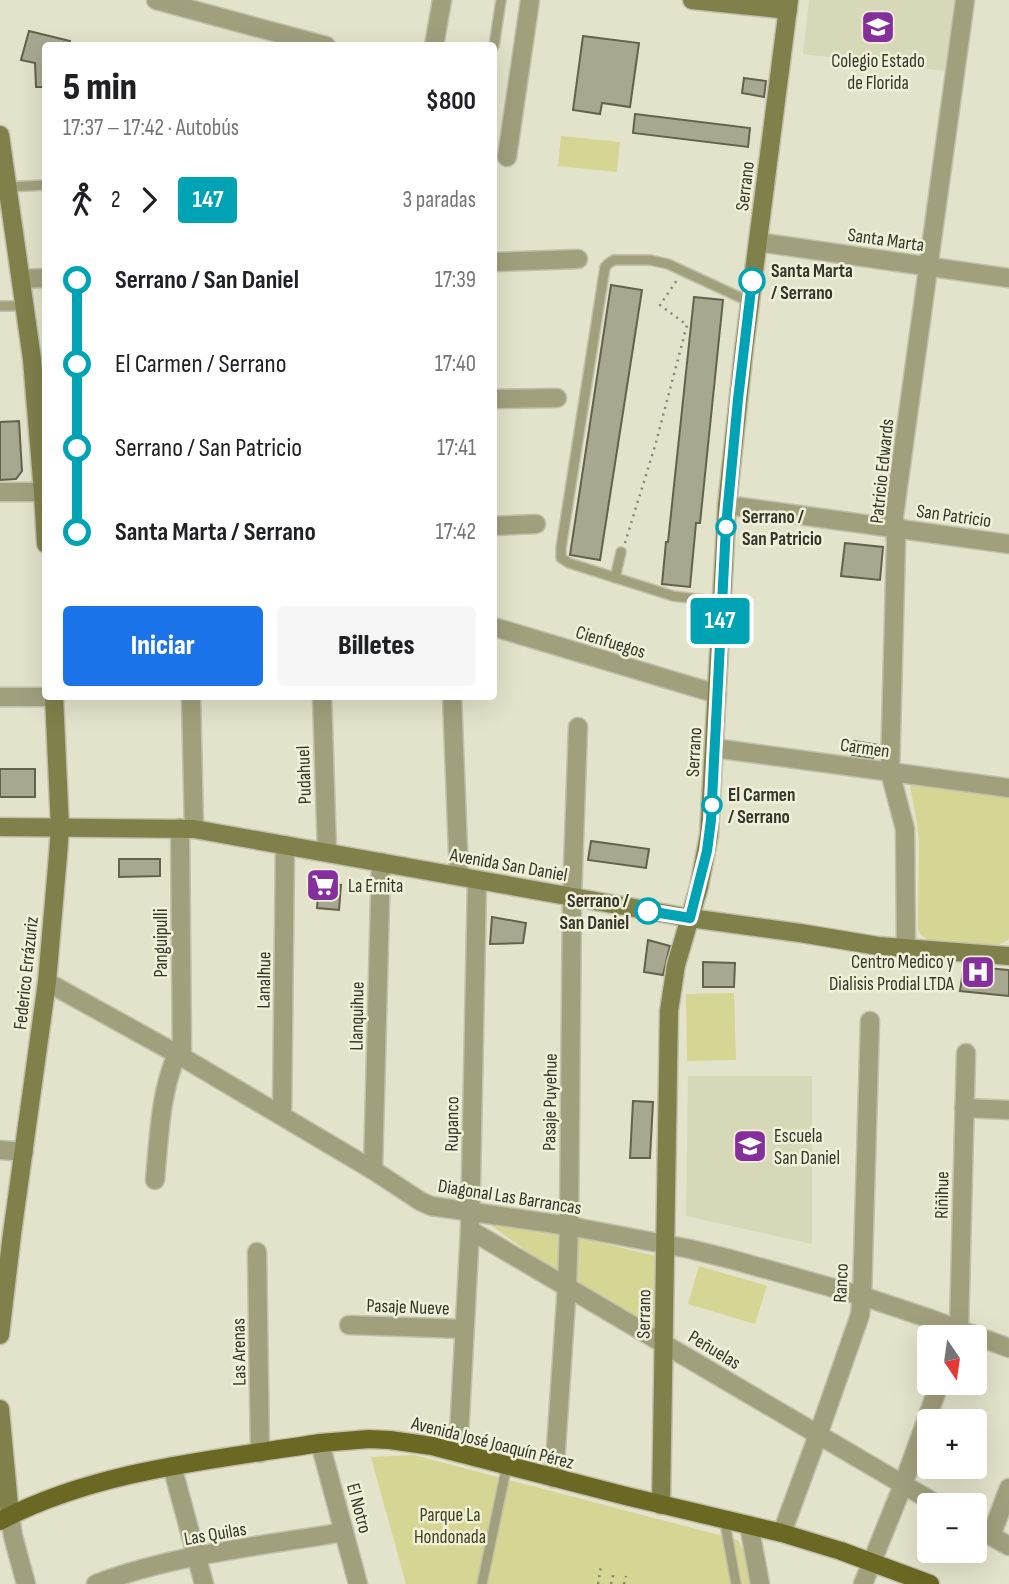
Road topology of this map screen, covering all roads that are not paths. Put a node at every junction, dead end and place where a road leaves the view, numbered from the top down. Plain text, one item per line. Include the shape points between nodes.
1 (156, 0) edge
2 (442, 0) edge
3 (501, 0) edge
4 (530, 0) edge
5 (692, 0) edge
6 (965, 0) edge
7 (789, 5) edge
8 (207, 6) edge
9 (314, 42) edge
10 (435, 42) edge
11 (495, 42) edge
12 (0, 137) edge
13 (507, 158) dead end
14 (42, 185) edge
15 (8, 187) junction
16 (758, 242) junction
17 (578, 259) dead end
18 (497, 262) edge
19 (928, 266) junction
20 (42, 278) edge
21 (1009, 278) edge
22 (22, 279) junction
23 (750, 302) junction
24 (0, 306) edge
25 (25, 306) junction
26 (557, 398) dead end
27 (497, 399) edge
28 (41, 413) edge
29 (42, 452) edge
30 (0, 492) edge
31 (42, 492) edge
32 (727, 505) junction
33 (536, 524) dead end
34 (497, 526) edge
35 (895, 528) junction
36 (1009, 544) edge
37 (621, 552) road end
38 (615, 578) junction
39 (721, 602) junction
40 (497, 628) edge
41 (717, 694) junction
42 (0, 696) edge
43 (42, 697) edge
44 (54, 700) edge
45 (191, 700) edge
46 (321, 700) edge
47 (452, 700) edge
48 (578, 727) dead end
49 (714, 748) junction
50 (890, 772) junction
51 (1009, 788) edge
52 (0, 827) edge
53 (60, 828) junction
54 (187, 828) junction
55 (285, 845) junction
56 (327, 852) junction
57 (381, 862) junction
58 (459, 876) junction
59 (477, 880) junction
60 (572, 897) junction
61 (690, 918) junction
62 (906, 948) junction
63 (1009, 956) edge
64 (47, 982) junction
65 (870, 1021) dead end
66 (966, 1053) dead end
67 (179, 1056) junction
68 (964, 1108) junction
69 (1009, 1110) edge
70 (282, 1116) junction
71 (0, 1150) edge
72 (24, 1152) junction
73 (373, 1170) junction
74 (155, 1180) dead end
75 (470, 1221) junction
76 (569, 1226) junction
77 (666, 1245) junction
78 (257, 1252) dead end
79 (566, 1286) junction
80 (862, 1296) junction
81 (349, 1325) dead end
82 (937, 1325) edge
83 (958, 1325) edge
84 (464, 1329) junction
85 (0, 1335) edge
86 (987, 1342) edge
87 (664, 1344) junction
88 (1009, 1348) edge
89 (935, 1395) edge
90 (0, 1409) edge
91 (818, 1435) junction
92 (320, 1443) junction
93 (260, 1452) junction
94 (458, 1453) junction
95 (508, 1465) junction
96 (172, 1466) junction
97 (554, 1478) junction
98 (903, 1485) junction
99 (1009, 1488) edge
100 (917, 1493) edge
101 (662, 1505) junction
102 (724, 1518) junction
103 (5, 1519) edge
104 (749, 1525) junction
105 (344, 1532) junction
106 (782, 1533) junction
107 (987, 1534) edge
108 (991, 1536) junction
109 (1009, 1546) edge
110 (196, 1557) junction
111 (871, 1562) junction
112 (26, 1584) edge
113 (96, 1584) edge
114 (204, 1584) edge
115 (358, 1584) edge
116 (482, 1584) edge
117 (736, 1584) edge
118 (760, 1584) edge
119 (863, 1584) edge
120 (930, 1584) edge

1 - 8 street
2 - 10 street
3 - 11 lane
4 - 13 street
5 - 7 street
6 - 19 street, Patricio Edwards
7 - 16 street, Serrano
8 - 9 street
12 - 15 street
14 - 15 lane
15 - 22 street
16 - 19 street, Santa Marta
16 - 23 street, Serrano
17 - 18 street
19 - 21 street, Santa Marta
19 - 35 street, Patricio Edwards
20 - 22 street
22 - 25 street
23 - 32 street, Serrano
23 - 38 lane via 660,261 620,260 609,263 603,272 560,553 569,563
24 - 25 lane
25 - 28 street
26 - 27 street
28 - 29 street
30 - 31 street
32 - 35 street, San Patricio
32 - 39 street, Serrano
33 - 34 street
35 - 36 street, San Patricio
35 - 50 street, Patricio Edwards
37 - 38 lane
38 - 39 lane via 673,596
39 - 41 street, Serrano
40 - 41 street, Cienfuegos
41 - 49 street, Serrano
42 - 43 street
44 - 53 street, Federico Errázuriz
45 - 54 street, Panguipulli
46 - 56 street, Pudahuel
47 - 58 street
48 - 60 street, Pasaje Puyehue
49 - 50 street, Carmen
49 - 61 street, Serrano via 709,835
50 - 51 street, Carmen
50 - 62 street, Patricio Edwards via 905,829
52 - 53 street, Avenida San Daniel
53 - 54 street, Avenida San Daniel
53 - 64 street, Federico Errázuriz
54 - 55 street, Avenida San Daniel
54 - 67 street, Panguipulli
55 - 56 street, Avenida San Daniel
55 - 70 street, Lanalhue
56 - 57 street, Avenida San Daniel
57 - 58 street, Avenida San Daniel
57 - 73 street, Llanquihue
58 - 59 street, Avenida San Daniel
59 - 60 street, Avenida San Daniel
59 - 75 street, Rupanco
60 - 61 street, Avenida San Daniel
60 - 76 street, Pasaje Puyehue
61 - 62 street, Avenida San Daniel
61 - 77 street, Serrano via 669,1011
62 - 63 street, Avenida San Daniel
64 - 67 street, Diagonal Las Barrancas
64 - 72 street, Federico Errázuriz
65 - 80 street, Ranco
66 - 68 street, Riñihue
67 - 70 street, Diagonal Las Barrancas
67 - 74 street, Panguipulli via 170,1069 165,1091
68 - 69 street
68 - 83 street, Riñihue
70 - 73 street, Diagonal Las Barrancas
71 - 72 street
72 - 85 street, Federico Errázuriz
73 - 75 street, Diagonal Las Barrancas via 420,1201
75 - 76 street, Diagonal Las Barrancas
75 - 79 street, Peñuelas
75 - 84 street, Rupanco
76 - 77 street, Diagonal Las Barrancas
76 - 79 street, Pasaje Puyehue
77 - 80 street, Diagonal Las Barrancas
77 - 87 street, Serrano
78 - 93 street, Las Arenas
79 - 87 street, Peñuelas
79 - 97 street, Pasaje Puyehue
80 - 82 street, Diagonal Las Barrancas
80 - 91 street, Ranco via 858,1321
81 - 84 street, Pasaje Nueve
84 - 94 street, Rupanco
86 - 88 street, Diagonal Las Barrancas
87 - 91 street, Peñuelas
87 - 101 street, Serrano
89 - 98 street
90 - 103 street
91 - 98 street, Peñuelas
91 - 106 street, Ranco
92 - 93 main road, Avenida José Joaquín Pérez
92 - 94 main road, Avenida José Joaquín Pérez via 390,1440
92 - 105 street, El Notro
93 - 96 main road, Avenida José Joaquín Pérez
94 - 95 main road, Avenida José Joaquín Pérez
95 - 97 main road, Avenida José Joaquín Pérez
95 - 116 lane
96 - 103 main road, Avenida José Joaquín Pérez via 93,1485
96 - 110 street
97 - 101 main road, Avenida José Joaquín Pérez
98 - 100 street, Peñuelas
98 - 111 street
99 - 108 street
101 - 102 main road, Avenida José Joaquín Pérez
102 - 104 main road, Avenida José Joaquín Pérez
102 - 117 lane
103 - 112 street
104 - 106 main road, Avenida José Joaquín Pérez
104 - 118 street
105 - 110 street, Las Quilas
105 - 115 street, El Notro
106 - 111 main road, Avenida José Joaquín Pérez
107 - 108 street
108 - 109 street
110 - 113 street, Las Quilas
110 - 114 street
111 - 119 street
111 - 120 main road, Avenida José Joaquín Pérez

